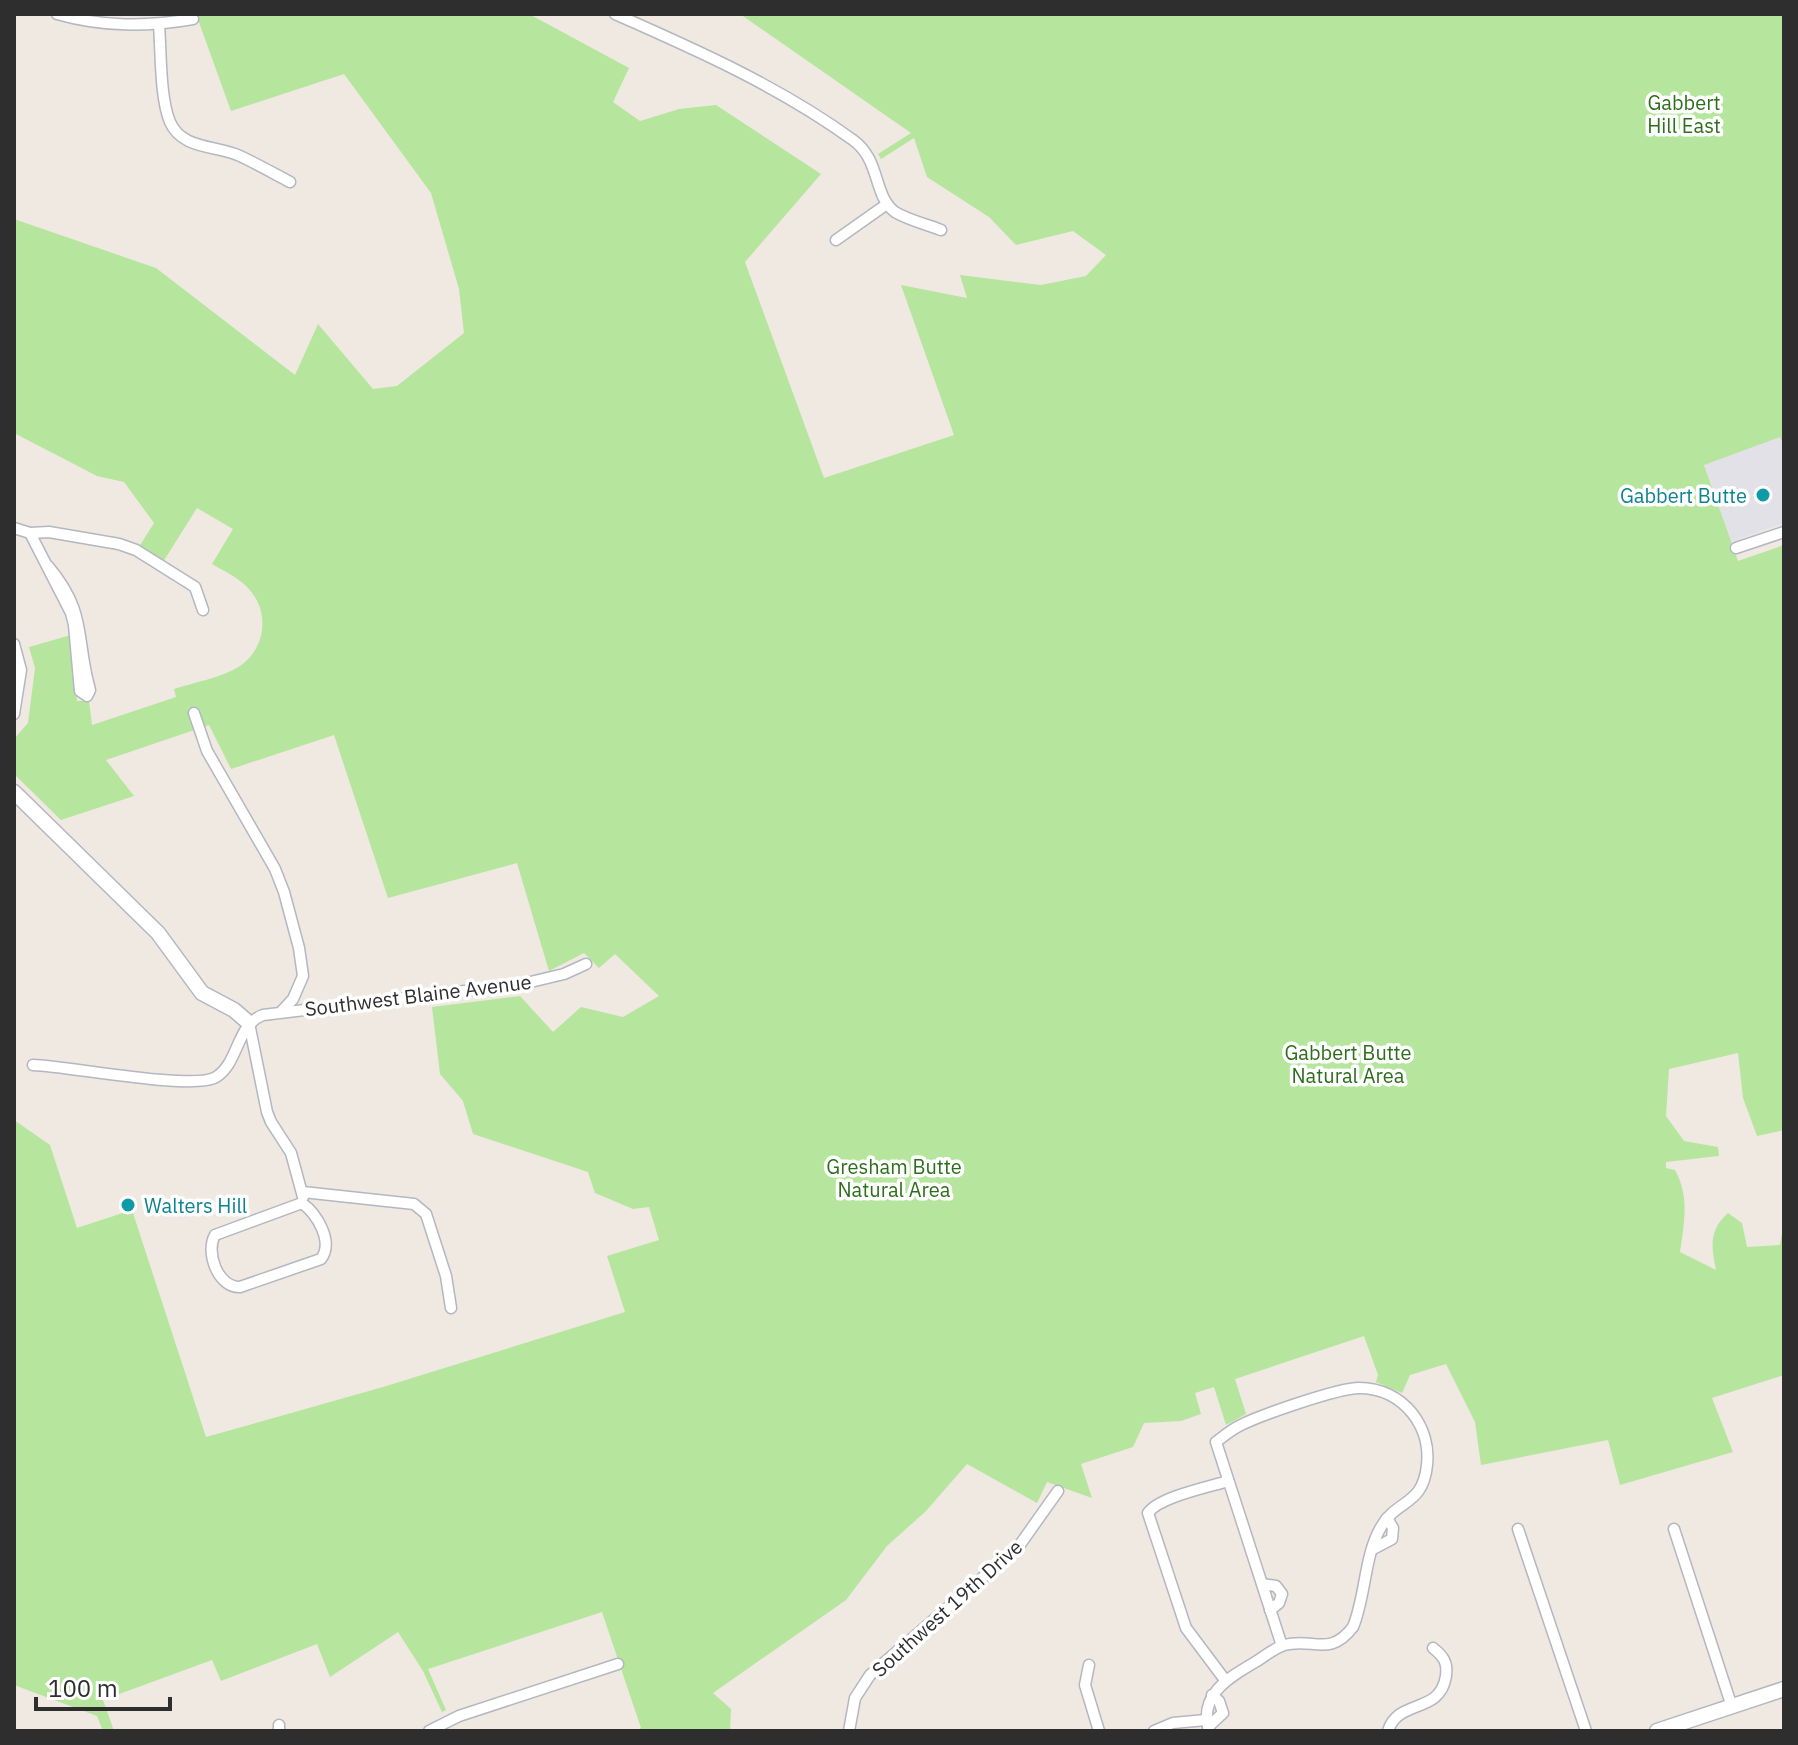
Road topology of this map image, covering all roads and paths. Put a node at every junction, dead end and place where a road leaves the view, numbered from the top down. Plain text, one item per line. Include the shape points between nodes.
1 (57, 14) edge
2 (615, 14) edge
3 (193, 19) dead end
4 (109, 20) edge
5 (159, 24) junction
6 (290, 182) dead end
7 (887, 204) junction
8 (941, 230) dead end
9 (836, 240) dead end
10 (14, 528) edge
11 (1784, 532) edge
12 (30, 533) junction
13 (1736, 548) dead end
14 (48, 566) junction
15 (203, 610) dead end
16 (14, 644) edge
17 (194, 713) dead end
18 (14, 714) edge
19 (14, 792) edge
20 (586, 964) dead end
21 (282, 1011) junction
22 (249, 1023) junction
23 (33, 1065) dead end
24 (303, 1198) junction
25 (451, 1308) dead end
26 (1228, 1481) junction
27 (1058, 1491) dead end
28 (1518, 1529) dead end
29 (1674, 1529) dead end
30 (1262, 1584) junction
31 (1270, 1610) junction
32 (1282, 1646) junction
33 (1433, 1648) dead end
34 (618, 1664) dead end
35 (1089, 1665) dead end
36 (1225, 1680) junction
37 (1784, 1689) edge
38 (1732, 1707) junction
39 (1208, 1726) edge
40 (429, 1731) edge
41 (849, 1731) edge
42 (1099, 1731) edge
43 (1154, 1731) edge
44 (1388, 1731) edge
45 (1586, 1731) edge
46 (1657, 1731) edge

1 - 4 street
2 - 7 street via 768,86 849,137 871,159
3 - 5 street
4 - 5 street
5 - 6 street via 166,111 175,132 198,145 237,154
7 - 8 street
7 - 9 street
10 - 12 street
11 - 13 street
12 - 14 street
12 - 15 street via 88,538 136,550 195,587
14 - 14 street via 71,613 80,691 87,696 77,615
16 - 18 street via 21,670
17 - 21 street via 207,751 284,892 303,976
19 - 22 street via 158,933 202,993
20 - 21 street, Southwest Blaine Avenue via 510,986
21 - 22 street, Southwest Blaine Avenue
22 - 23 street via 222,1072 204,1081
22 - 24 street via 267,1112 291,1153
24 - 24 street via 215,1235 211,1251 221,1280 240,1287 321,1259 327,1245 317,1216
24 - 25 street via 420,1208 446,1276
26 - 30 street
26 - 32 street via 1216,1442 1245,1423 1334,1392 1357,1388 1388,1394 1415,1417 1424,1436 1428,1455 1421,1490 1381,1528 1356,1620 1347,1635 1319,1647
26 - 36 street via 1163,1502 1148,1513 1186,1628
27 - 41 street, Southwest 19th Drive via 1019,1546 870,1675 855,1698
28 - 45 street
29 - 38 street
30 - 31 street
30 - 31 street via 1276,1586 1282,1594
31 - 32 street
32 - 36 street
33 - 44 street via 1446,1664 1444,1685 1426,1704 1394,1718
34 - 40 street via 459,1716
35 - 42 street via 1085,1685
36 - 39 street via 1212,1695
37 - 38 street
38 - 46 street
39 - 43 street via 1173,1723

